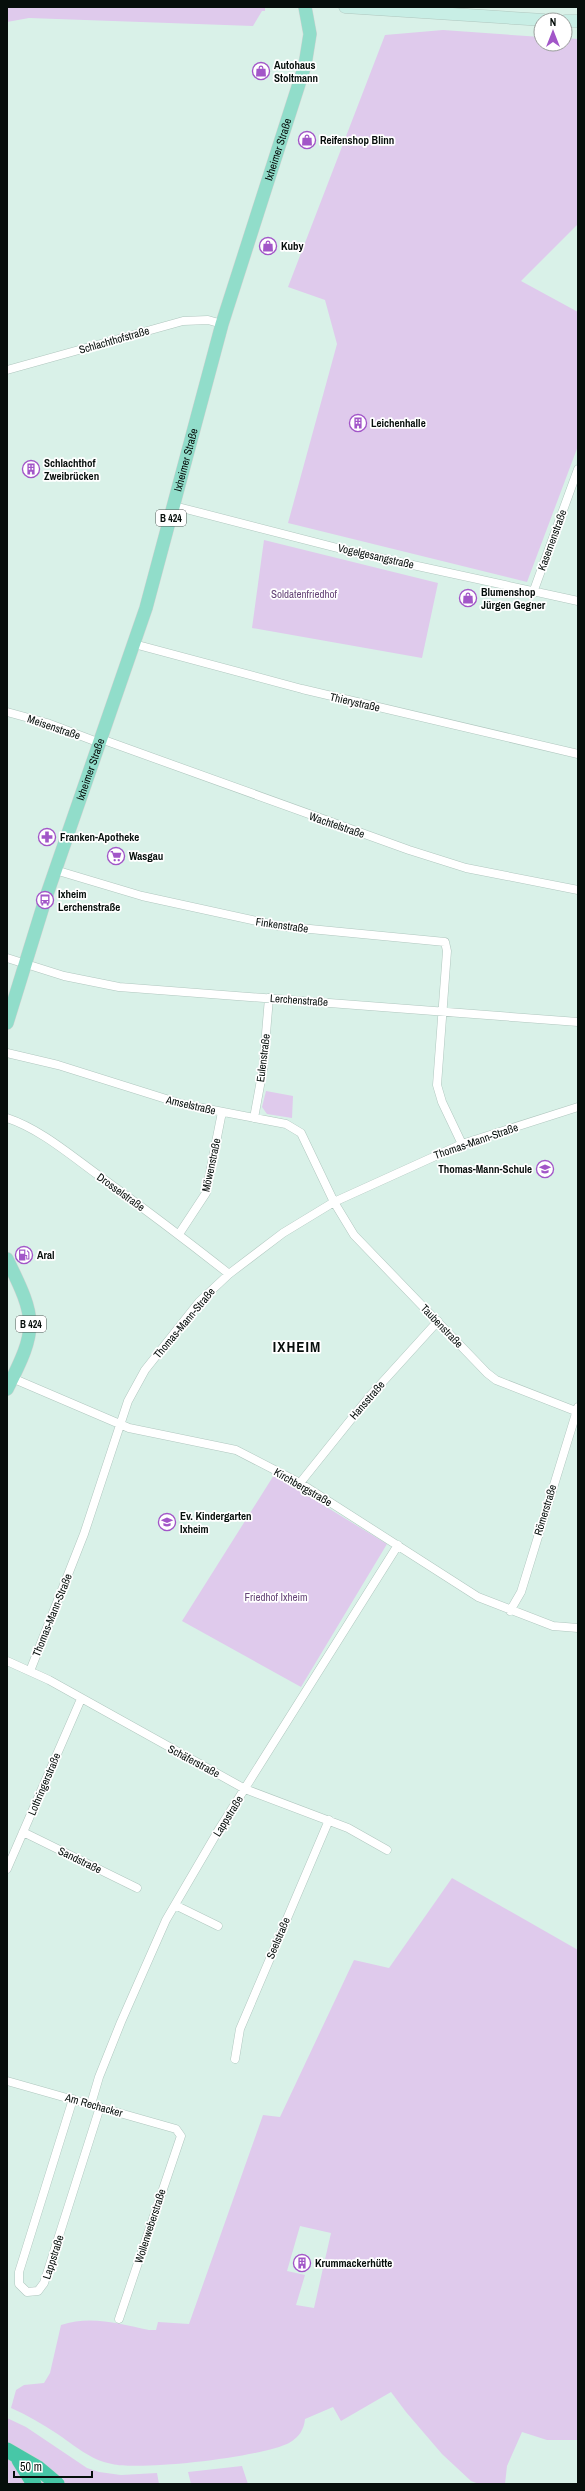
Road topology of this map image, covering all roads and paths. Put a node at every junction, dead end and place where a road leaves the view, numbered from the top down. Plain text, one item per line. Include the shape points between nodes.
1 (305, 7) edge
2 (345, 7) edge
3 (533, 19) edge
4 (222, 324) junction
5 (7, 370) edge
6 (578, 468) edge
7 (174, 506) junction
8 (534, 590) junction
9 (578, 601) edge
10 (134, 644) junction
11 (7, 712) edge
12 (101, 741) junction
13 (578, 754) edge
14 (55, 870) junction
15 (578, 890) edge
16 (7, 958) edge
17 (24, 964) junction
18 (269, 998) junction
19 (443, 1011) junction
20 (578, 1022) edge
21 (7, 1023) edge
22 (7, 1053) edge
23 (578, 1107) edge
24 (222, 1112) junction
25 (7, 1118) edge
26 (254, 1118) junction
27 (462, 1144) junction
28 (334, 1202) junction
29 (179, 1234) junction
30 (7, 1259) edge
31 (229, 1274) junction
32 (438, 1321) junction
33 (10, 1384) edge
34 (577, 1410) edge
35 (119, 1424) junction
36 (300, 1483) junction
37 (398, 1545) junction
38 (510, 1611) junction
39 (578, 1628) edge
40 (7, 1661) edge
41 (30, 1671) junction
42 (80, 1699) junction
43 (245, 1788) junction
44 (329, 1820) junction
45 (23, 1832) junction
46 (387, 1850) dead end
47 (7, 1869) edge
48 (137, 1888) dead end
49 (175, 1905) junction
50 (218, 1926) dead end
51 (235, 2059) dead end
52 (7, 2081) edge
53 (73, 2099) junction
54 (91, 2104) junction
55 (100, 2107) junction
56 (180, 2132) joint
57 (119, 2319) dead end
58 (7, 2450) edge
59 (34, 2484) edge
60 (57, 2484) edge

1 - 4 main road, Ixheimer Straße / B 424 via 310,34 305,65
2 - 3 main road
4 - 5 street, Schlachthofstraße via 208,320 183,321
4 - 7 main road, Ixheimer Straße / B 424
6 - 8 street, Kasernenstraße
7 - 8 street, Vogelgesangstraße via 353,552
7 - 10 main road, Ixheimer Straße / B 424
8 - 9 street, Vogelgesangstraße
10 - 12 main road, Ixheimer Straße / B 424
10 - 13 street, Thierystraße via 302,689
11 - 12 street, Meisenstraße
12 - 14 main road, Ixheimer Straße / B 424
12 - 15 street, Wachtelstraße via 466,868
14 - 17 main road, Ixheimer Straße / B 424
14 - 19 street, Finkenstraße via 150,898 279,926 442,940 447,951
16 - 17 street, Lerchenstraße
17 - 18 street, Lerchenstraße via 88,983
17 - 21 main road, Ixheimer Straße / B 424
18 - 19 street, Lerchenstraße
18 - 26 street, Eulenstraße via 263,1069
19 - 20 street, Lerchenstraße
19 - 27 street via 437,1085 442,1102
22 - 24 street, Amselstraße via 58,1065 167,1100
23 - 27 street, Thomas-Mann-Straße
24 - 26 street, Amselstraße
24 - 29 street, Möwenstraße via 206,1193
25 - 29 street, Drosselstraße via 36,1132
26 - 28 street, Amselstraße via 286,1124 295,1127 301,1133
27 - 28 street, Thomas-Mann-Straße
28 - 31 street, Thomas-Mann-Straße via 283,1233
28 - 32 street, Taubenstraße via 354,1235
29 - 31 street, Drosselstraße
30 - 33 main road, B 424 via 26,1300 31,1325 26,1348
31 - 35 street, Thomas-Mann-Straße via 199,1302 145,1370 136,1384
32 - 34 street, Taubenstraße via 496,1380
32 - 36 street, Hansstraße via 369,1397
33 - 35 street, Kirchbergstraße
34 - 38 street, Römerstraße via 521,1592
35 - 36 street, Kirchbergstraße via 236,1450
35 - 41 street, Thomas-Mann-Straße via 84,1534
36 - 37 street, Kirchbergstraße
37 - 38 street, Kirchbergstraße via 472,1594
37 - 43 street, Lappstraße
38 - 39 street, Kirchbergstraße via 553,1626
40 - 41 street, Schäferstraße
41 - 42 street, Schäferstraße
42 - 43 street, Schäferstraße
42 - 45 street, Lothringerstraße
43 - 44 street, Schäferstraße
43 - 49 street, Lappstraße
44 - 46 street, Schäferstraße
44 - 51 street, Seelstraße via 240,2029
45 - 47 street, Lothringerstraße
45 - 48 street, Sandstraße
49 - 50 street
49 - 54 street, Lappstraße via 121,2022
52 - 53 street, Am Rechacker
53 - 54 street, Am Rechacker
53 - 55 street, Lappstraße via 19,2272 19,2284 27,2292 38,2291 44,2283
54 - 55 street, Am Rechacker
55 - 56 street, Am Rechacker
56 - 57 street, Wollenweberstraße via 181,2136
58 - 59 highway via 25,2467
58 - 60 highway via 38,2468

